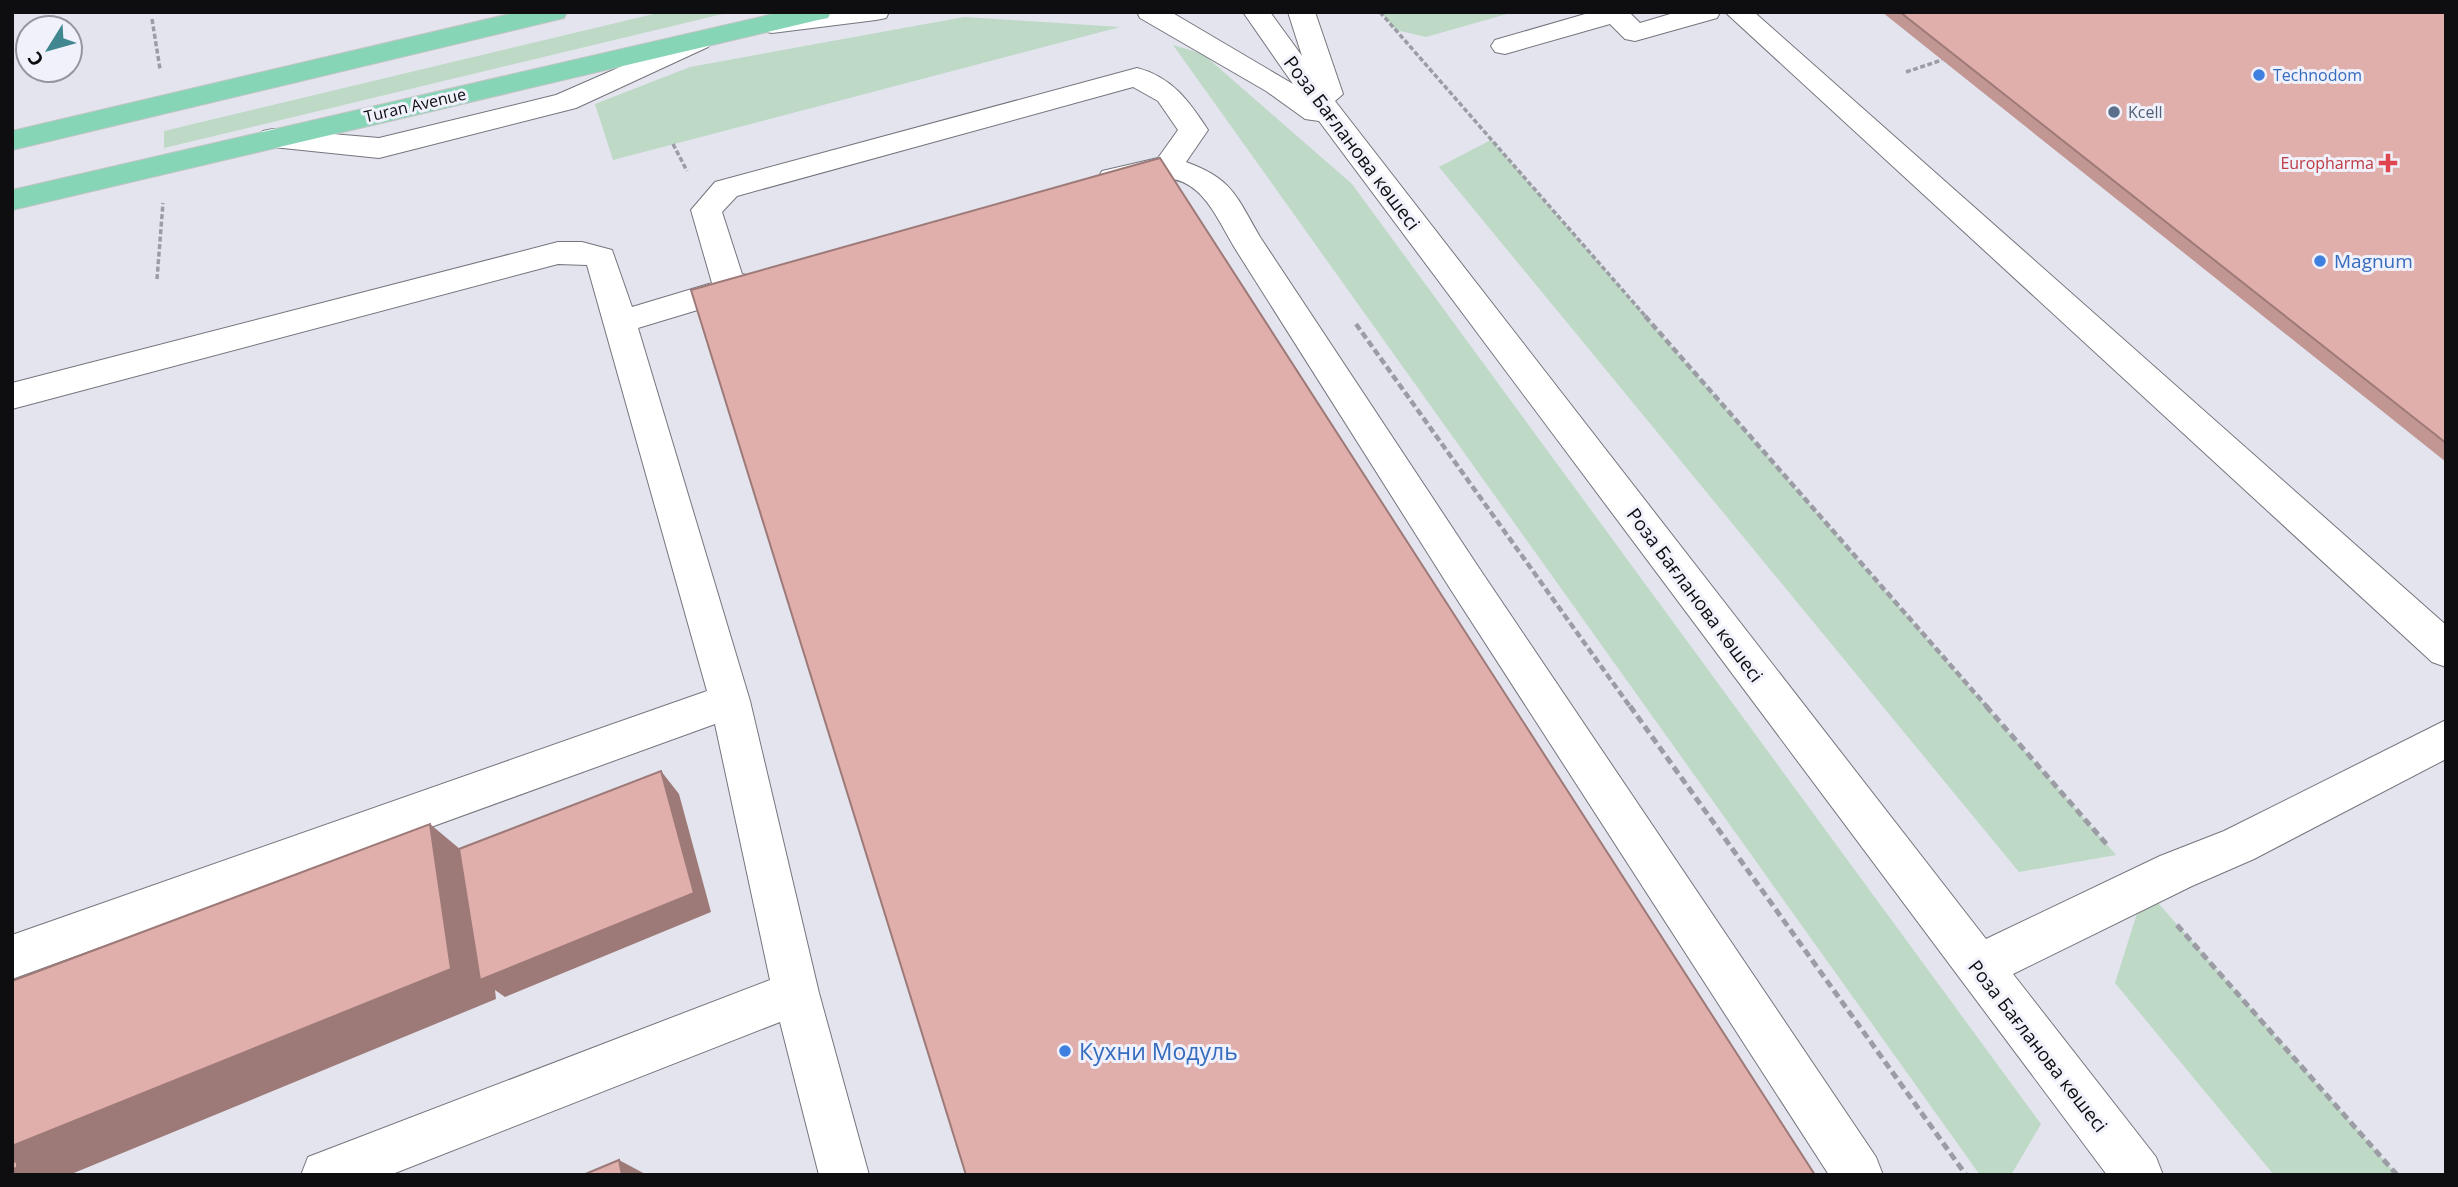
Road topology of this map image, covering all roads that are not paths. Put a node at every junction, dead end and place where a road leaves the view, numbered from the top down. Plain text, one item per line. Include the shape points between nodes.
1 (554, 12) edge
2 (818, 12) edge
3 (876, 12) edge
4 (1150, 12) edge
5 (1256, 12) edge
6 (1301, 12) edge
7 (1707, 12) edge
8 (1738, 12) edge
9 (1614, 13) edge
10 (760, 27) junction
11 (698, 41) joint
12 (1505, 46) dead end
13 (1342, 132) junction
14 (274, 138) joint
15 (12, 141) edge
16 (1168, 166) junction
17 (1075, 188) edge
18 (12, 200) edge
19 (782, 274) edge
20 (730, 289) junction
21 (620, 322) junction
22 (12, 396) edge
23 (2446, 650) edge
24 (730, 701) junction
25 (2446, 738) edge
26 (12, 957) edge
27 (1978, 967) junction
28 (796, 993) junction
29 (342, 1171) edge
30 (2132, 1173) edge
31 (844, 1175) edge
32 (1858, 1175) edge

1 - 15 main road
2 - 10 main road
3 - 10 street
4 - 13 street via 1276,85
5 - 13 street, Роза Бағланова көшесі
6 - 13 street
7 - 9 street via 1634,33
8 - 23 street
9 - 12 street
10 - 11 main road
11 - 14 street via 566,102 379,148
13 - 27 street, Роза Бағланова көшесі
14 - 18 main road
16 - 17 street
16 - 20 street via 1193,130 1168,95 1137,77 726,188 706,209
16 - 32 street via 1201,178 1220,195 1465,579
19 - 20 street
20 - 21 street
21 - 22 street via 601,258 558,253
21 - 24 street
24 - 26 street
24 - 28 street
25 - 27 street via 2239,845
27 - 30 street, Роза Бағланова көшесі
28 - 29 street
28 - 31 street

